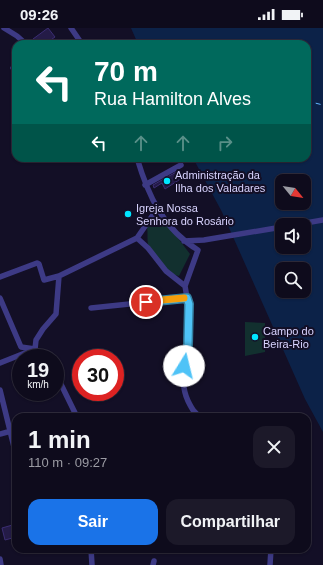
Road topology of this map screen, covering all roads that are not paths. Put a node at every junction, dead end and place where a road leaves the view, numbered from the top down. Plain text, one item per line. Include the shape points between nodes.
1 (4, 28) edge
2 (71, 28) edge
3 (20, 40) edge
4 (79, 40) edge
5 (138, 162) edge
6 (181, 165) dead end
7 (145, 185) junction
8 (157, 209) junction
9 (323, 220) edge
10 (311, 222) edge
11 (275, 228) edge
12 (137, 238) junction
13 (184, 242) junction
14 (59, 276) junction
15 (0, 277) edge
16 (185, 286) junction
17 (0, 298) edge
18 (187, 298) junction
19 (91, 308) dead end
20 (35, 349) joint
21 (12, 358) edge
22 (0, 363) edge
23 (0, 390) edge
24 (64, 390) edge
25 (75, 413) edge
26 (191, 413) edge
27 (11, 431) junction
28 (0, 434) edge
29 (12, 436) edge
30 (91, 553) edge
31 (271, 553) edge
32 (0, 559) edge
33 (1, 565) edge
34 (92, 565) edge
35 (270, 565) edge

1 - 3 street
2 - 4 street
5 - 7 street
6 - 7 street
7 - 8 street
8 - 12 street
8 - 13 street
9 - 10 street
11 - 13 street
12 - 14 street
12 - 16 street via 166,271
13 - 16 street via 198,250
14 - 15 street via 44,280 39,264 36,263
14 - 20 street via 56,314 36,340
16 - 18 street
17 - 20 street via 21,347
18 - 19 street
18 - 26 street via 188,345 182,377
21 - 22 street
23 - 27 street
24 - 25 street
27 - 28 street
27 - 29 street
30 - 34 street
31 - 35 street
32 - 33 street

